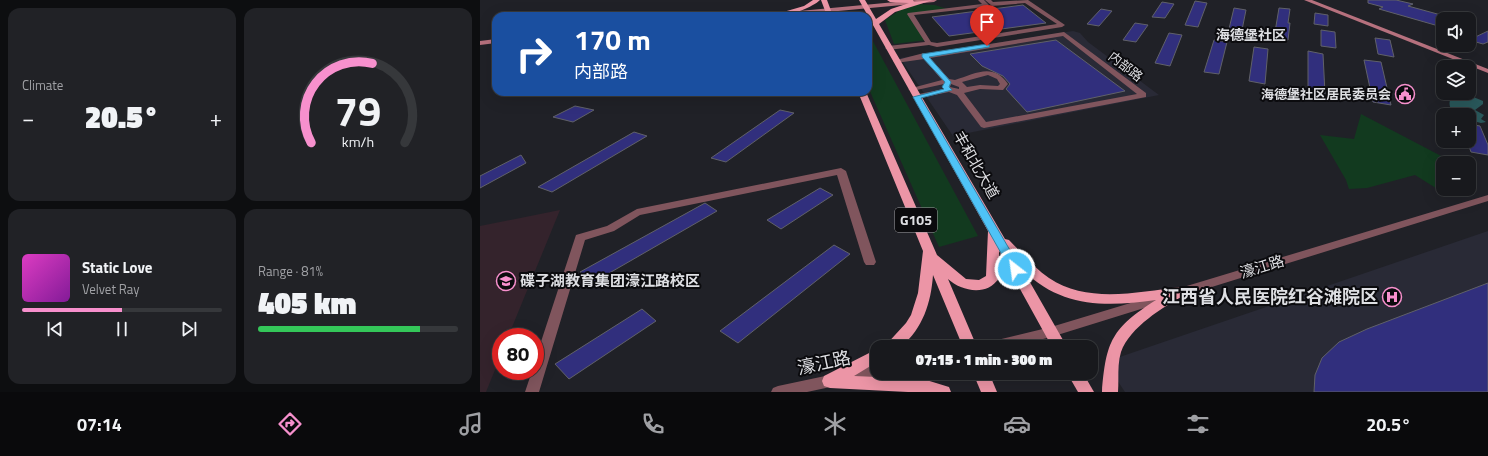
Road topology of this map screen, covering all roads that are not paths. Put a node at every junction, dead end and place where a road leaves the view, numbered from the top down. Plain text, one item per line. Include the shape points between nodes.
1 (817, 0) edge
2 (824, 0) edge
3 (890, 0) edge
4 (930, 0) edge
5 (934, 0) edge
6 (981, 0) edge
7 (1307, 0) edge
8 (1325, 0) edge
9 (863, 3) edge
10 (989, 3) edge
11 (787, 12) edge
12 (828, 12) edge
13 (832, 12) edge
14 (868, 12) edge
15 (872, 20) edge
16 (875, 25) junction
17 (872, 30) edge
18 (879, 32) junction
19 (492, 42) edge
20 (929, 42) junction
21 (480, 43) edge
22 (888, 47) junction
23 (924, 56) junction
24 (896, 61) junction
25 (1488, 64) edge
26 (1488, 71) edge
27 (951, 82) junction
28 (949, 90) junction
29 (961, 91) junction
30 (914, 93) junction
31 (864, 96) edge
32 (1488, 198) edge
33 (993, 231) junction
34 (929, 252) junction
35 (870, 262) dead end
36 (1180, 292) junction
37 (1051, 332) junction
38 (899, 340) edge
39 (967, 340) edge
40 (1018, 340) edge
41 (1056, 340) edge
42 (870, 359) edge
43 (870, 372) edge
44 (984, 380) edge
45 (1079, 380) edge
46 (830, 381) junction
47 (532, 392) edge
48 (778, 392) edge
49 (943, 392) edge
50 (989, 392) edge
51 (1086, 392) edge
52 (1110, 392) edge

1 - 11 highway via 806,7
2 - 12 highway
3 - 4 highway
4 - 5 main road
4 - 9 main road
4 - 16 highway via 888,12 881,16
6 - 10 street
7 - 26 main road
8 - 25 main road
9 - 13 main road
9 - 14 highway, 丰和北大道
10 - 20 street via 910,14
10 - 20 street via 1026,0 1062,25 937,45
15 - 16 highway, 丰和北大道
16 - 18 highway, 丰和北大道
17 - 18 highway
18 - 22 highway, 丰和北大道
19 - 21 main road
20 - 22 street
22 - 24 highway, 丰和北大道
23 - 24 street, 内部路
23 - 27 street
23 - 29 street, 内部路 via 1064,34 1143,95 984,126
24 - 30 highway, 丰和北大道
27 - 28 street via 946,87
27 - 29 street via 962,86
27 - 29 street via 985,72 1002,80 1004,84 1000,88 980,87
27 - 30 street
28 - 29 street
28 - 30 street
30 - 33 highway, 丰和北大道
31 - 34 highway, G105
32 - 36 street, 濠江路
33 - 34 highway via 994,269 992,278 986,283 966,286 956,280
33 - 36 highway via 1037,276 1069,293 1112,300
33 - 37 highway, 丰和北大道
34 - 38 highway via 922,310 912,328
34 - 39 highway, G105
35 - 47 street via 841,171 637,212 609,230 580,238
36 - 37 street, 濠江路
36 - 52 highway via 1142,316 1122,336 1114,351
37 - 40 street, 濠江路
37 - 41 highway, 丰和北大道
42 - 46 highway
43 - 46 street, 濠江路
44 - 50 highway
45 - 51 highway
46 - 48 street, 濠江路
46 - 49 highway via 923,386

